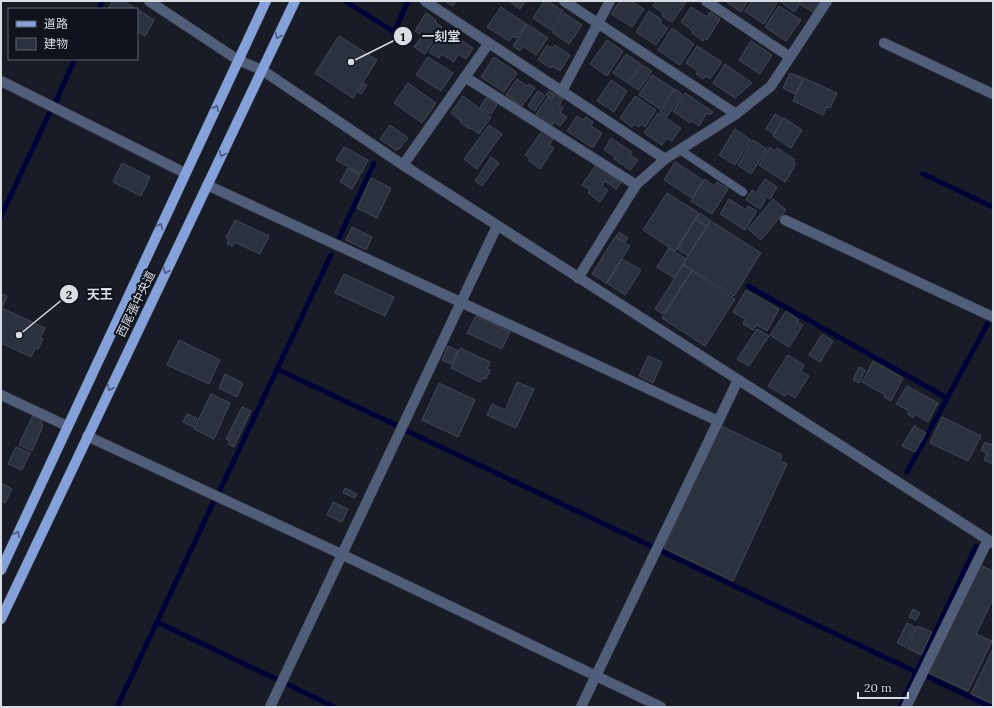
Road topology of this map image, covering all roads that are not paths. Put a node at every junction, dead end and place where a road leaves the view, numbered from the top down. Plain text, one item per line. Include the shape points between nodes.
1 (149, 1) edge
2 (266, 1) edge
3 (295, 1) edge
4 (425, 1) edge
5 (564, 1) edge
6 (610, 1) edge
7 (706, 1) edge
8 (827, 1) edge
9 (598, 23) junction
10 (489, 43) junction
11 (884, 43) dead end
12 (790, 57) junction
13 (238, 60) junction
14 (262, 70) junction
15 (465, 77) junction
16 (1, 81) edge
17 (562, 91) junction
18 (993, 94) edge
19 (736, 114) junction
20 (680, 150) junction
21 (665, 159) junction
22 (403, 165) junction
23 (185, 173) junction
24 (207, 185) junction
25 (636, 186) junction
26 (743, 192) dead end
27 (785, 220) dead end
28 (497, 226) junction
29 (578, 278) junction
30 (461, 301) junction
31 (993, 317) edge
32 (738, 380) junction
33 (1, 395) edge
34 (718, 421) junction
35 (67, 426) junction
36 (87, 436) junction
37 (990, 541) edge
38 (341, 554) junction
39 (1, 570) edge
40 (1, 619) edge
41 (595, 676) junction
42 (270, 707) edge
43 (581, 707) edge
44 (661, 707) edge
45 (906, 707) edge

1 - 13 street
2 - 13 main road, 西尾張中央道
3 -> 14 main road, 西尾張中央道
4 - 10 street
5 - 9 street
6 - 9 street
7 - 12 street
8 - 12 street
9 - 17 street
9 - 19 street
10 - 15 street
10 - 17 street
11 - 18 street
12 - 19 street via 771,86
13 - 14 street
23 -> 13 main road, 西尾張中央道
14 - 22 street
14 -> 24 main road, 西尾張中央道
15 - 22 street
15 - 25 street
16 - 23 street
17 - 21 street
19 - 20 street
20 - 21 street
20 - 26 lane
21 - 25 street
22 - 28 street
35 -> 23 main road, 西尾張中央道
24 - 30 street
24 -> 36 main road, 西尾張中央道
25 - 29 street
27 - 31 street
28 - 29 street
28 - 30 street
29 - 32 street
30 - 34 street
30 - 38 street
32 - 34 street
32 - 37 street
33 - 35 street
34 - 41 street
39 -> 35 main road, 西尾張中央道
36 - 38 street
36 - 40 main road, 西尾張中央道
37 - 45 street
38 - 41 street
38 - 42 street
41 - 43 street
41 - 44 street

